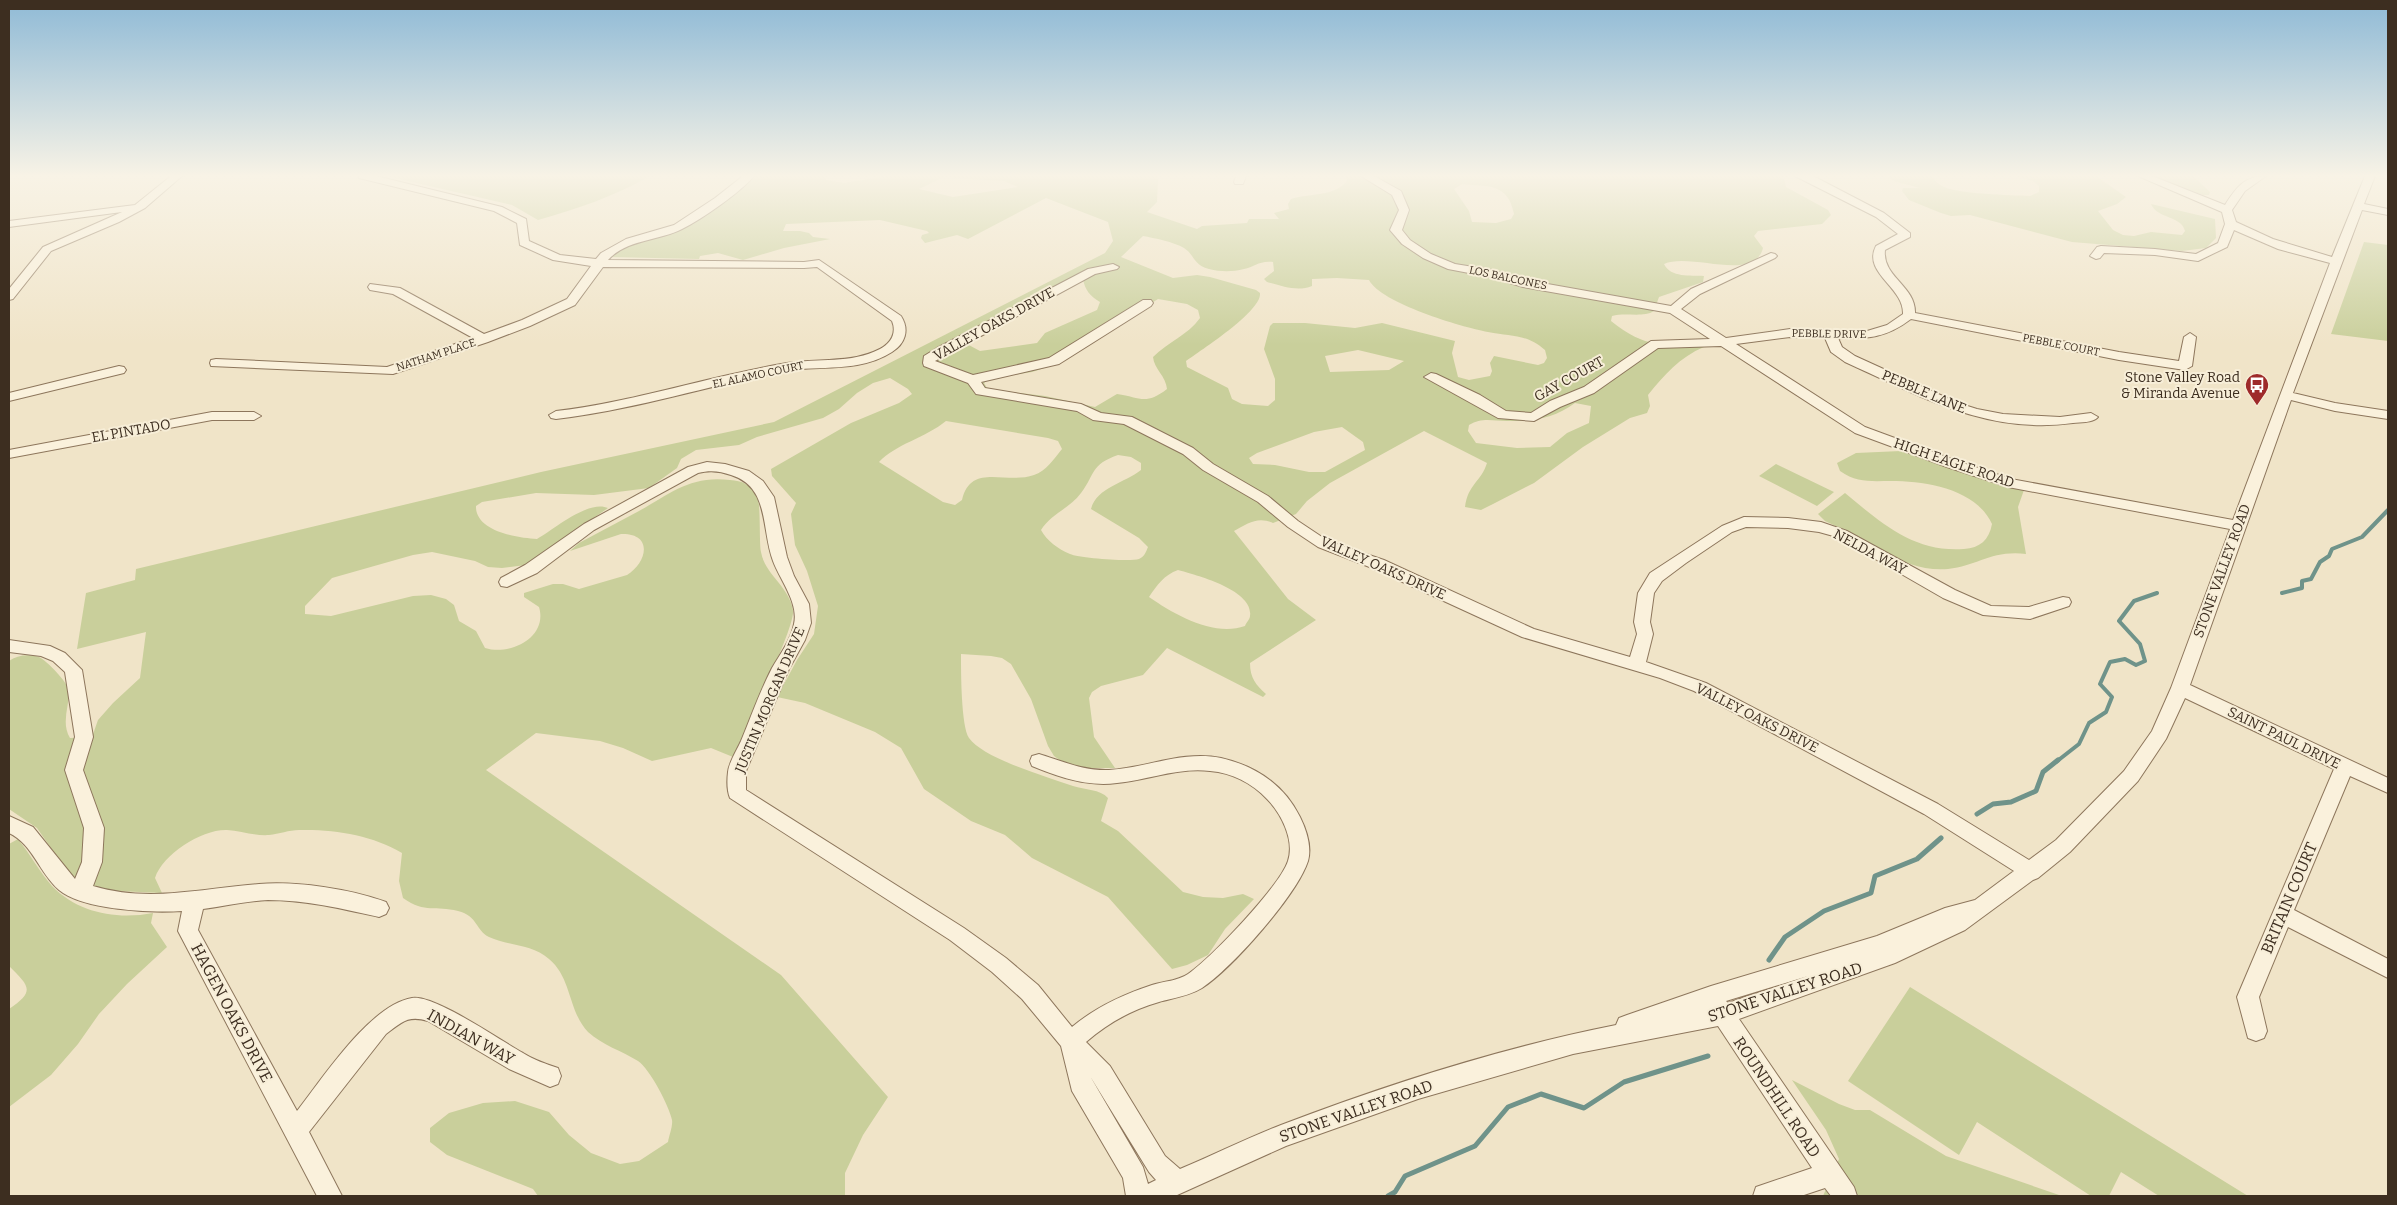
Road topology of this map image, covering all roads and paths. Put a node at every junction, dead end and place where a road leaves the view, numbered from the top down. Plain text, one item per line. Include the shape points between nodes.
1 (87, 232) edge
2 (523, 232) edge
3 (660, 232) edge
4 (1398, 232) edge
5 (1902, 232) edge
6 (2228, 232) edge
7 (2247, 232) edge
8 (2348, 232) edge
9 (1771, 256) dead end
10 (2096, 256) dead end
11 (2336, 261) junction
12 (598, 263) junction
13 (1114, 267) dead end
14 (374, 287) dead end
15 (9, 296) edge
16 (1146, 303) dead end
17 (1674, 310) junction
18 (1909, 315) junction
19 (1830, 335) junction
20 (2190, 336) dead end
21 (484, 339) junction
22 (1725, 342) junction
23 (216, 363) dead end
24 (119, 370) dead end
25 (1431, 377) dead end
26 (973, 380) junction
27 (2286, 395) junction
28 (9, 397) edge
29 (556, 415) dead end
30 (254, 416) dead end
31 (2388, 416) edge
32 (2091, 417) dead end
33 (9, 454) edge
34 (2237, 526) junction
35 (506, 582) dead end
36 (2063, 602) dead end
37 (9, 646) edge
38 (1637, 665) junction
39 (2180, 688) junction
40 (1039, 761) dead end
41 (2344, 767) junction
42 (2388, 786) edge
43 (9, 824) edge
44 (2031, 872) junction
45 (81, 892) junction
46 (194, 902) junction
47 (1984, 904) junction
48 (379, 908) dead end
49 (2282, 914) junction
50 (2388, 969) edge
51 (1711, 996) junction
52 (1723, 1015) junction
53 (2256, 1031) dead end
54 (1071, 1042) junction
55 (1572, 1044) junction
56 (550, 1076) dead end
57 (295, 1131) junction
58 (1829, 1175) junction
59 (1176, 1182) junction
60 (330, 1196) edge
61 (1138, 1196) edge
62 (1148, 1196) edge
63 (1766, 1196) edge
64 (1846, 1196) edge

1 - 15 street via 47,249
2 - 12 street via 524,243 557,258
3 - 12 street, NATHAM PLACE via 630,241
4 - 17 street, LOS BALCONES via 1427,256 1452,267
5 - 18 street via 1906,235 1880,248 1878,263 1907,299
6 - 10 street via 2223,245 2198,258 2101,249
7 - 11 street via 2265,241
8 - 11 street, STONE VALLEY ROAD
9 - 17 street via 1680,301
11 - 27 street, STONE VALLEY ROAD
12 - 21 street, NATHAM PLACE via 571,302
12 - 29 street, EL ALAMO COURT via 818,263 897,320 901,331 894,345 865,359 785,367 601,409
13 - 26 street, VALLEY OAKS DRIVE via 1092,271 928,359 929,363
14 - 21 street via 396,291
16 - 26 street via 1054,361
17 - 22 street, HIGH EAGLE ROAD
18 - 19 street, PEBBLE DRIVE via 1880,332
18 - 20 street, PEBBLE COURT via 2185,366
19 - 22 street, PEBBLE DRIVE via 1790,333
19 - 32 street, PEBBLE LANE via 1836,348 1850,359 1963,410 2003,418 2060,421
21 - 23 street, NATHAM PLACE via 388,371
22 - 25 street, GAY COURT via 1655,344 1589,390 1534,417 1503,415
22 - 34 street, HIGH EAGLE ROAD via 1860,430 1909,449 2008,483
24 - 28 street
26 - 38 street, VALLEY OAKS DRIVE via 981,391 1081,408 1098,417 1127,420 1188,451 1208,467 1263,499 1323,544 1378,564 1528,633
27 - 31 street
27 - 34 street, STONE VALLEY ROAD
30 - 33 street, EL PINTADO via 212,416
34 - 39 street, STONE VALLEY ROAD
35 - 54 street, JUSTIN MORGAN DRIVE via 531,569 589,526 687,472 706,466 725,468 744,474 758,484 767,497 779,557 801,604 803,623 737,771 737,793 957,934 999,965 1030,992
36 - 38 street, NELDA WAY via 2030,613 1989,611 1949,594 1842,534 1821,527 1744,522 1680,559 1650,585 1642,622 1645,634
37 - 45 street via 44,650 59,656 73,670 84,738 74,770 94,828 92,862
38 - 44 street, VALLEY OAKS DRIVE via 1700,687 1760,718 1931,809
39 - 41 street, SAINT PAUL DRIVE
39 - 44 street, STONE VALLEY ROAD via 2160,734 2131,776 2063,846
40 - 54 street via 1066,773 1092,777 1118,776 1190,763 1218,764 1239,770 1261,781 1282,801 1293,819 1298,840 1298,861 1278,893 1214,968 1193,983 1121,1005 1095,1020
41 - 42 street, SAINT PAUL DRIVE
41 - 49 street, BRITAIN COURT
43 - 45 street via 26,832 66,884
44 - 47 street, STONE VALLEY ROAD
45 - 46 street via 102,899 133,903
46 - 48 street via 276,892 316,895
46 - 57 street, HAGEN OAKS DRIVE via 188,932
47 - 51 street, STONE VALLEY ROAD via 1881,944
47 - 52 street, STONE VALLEY ROAD via 1958,924 1888,957
49 - 50 street
49 - 53 street, BRITAIN COURT via 2248,997
51 - 52 street, ROUNDHILL ROAD
51 - 55 street, STONE VALLEY ROAD
52 - 55 street, STONE VALLEY ROAD
52 - 58 street, ROUNDHILL ROAD
54 - 59 street via 1102,1073 1158,1164
54 - 61 street via 1080,1083 1134,1175
55 - 59 street, STONE VALLEY ROAD via 1418,1088 1282,1136
56 - 57 street, INDIAN WAY via 517,1062 433,1012 413,1008 378,1027
57 - 60 street, HAGEN OAKS DRIVE
58 - 63 street
58 - 64 street, ROUNDHILL ROAD
59 - 62 street, STONE VALLEY ROAD

